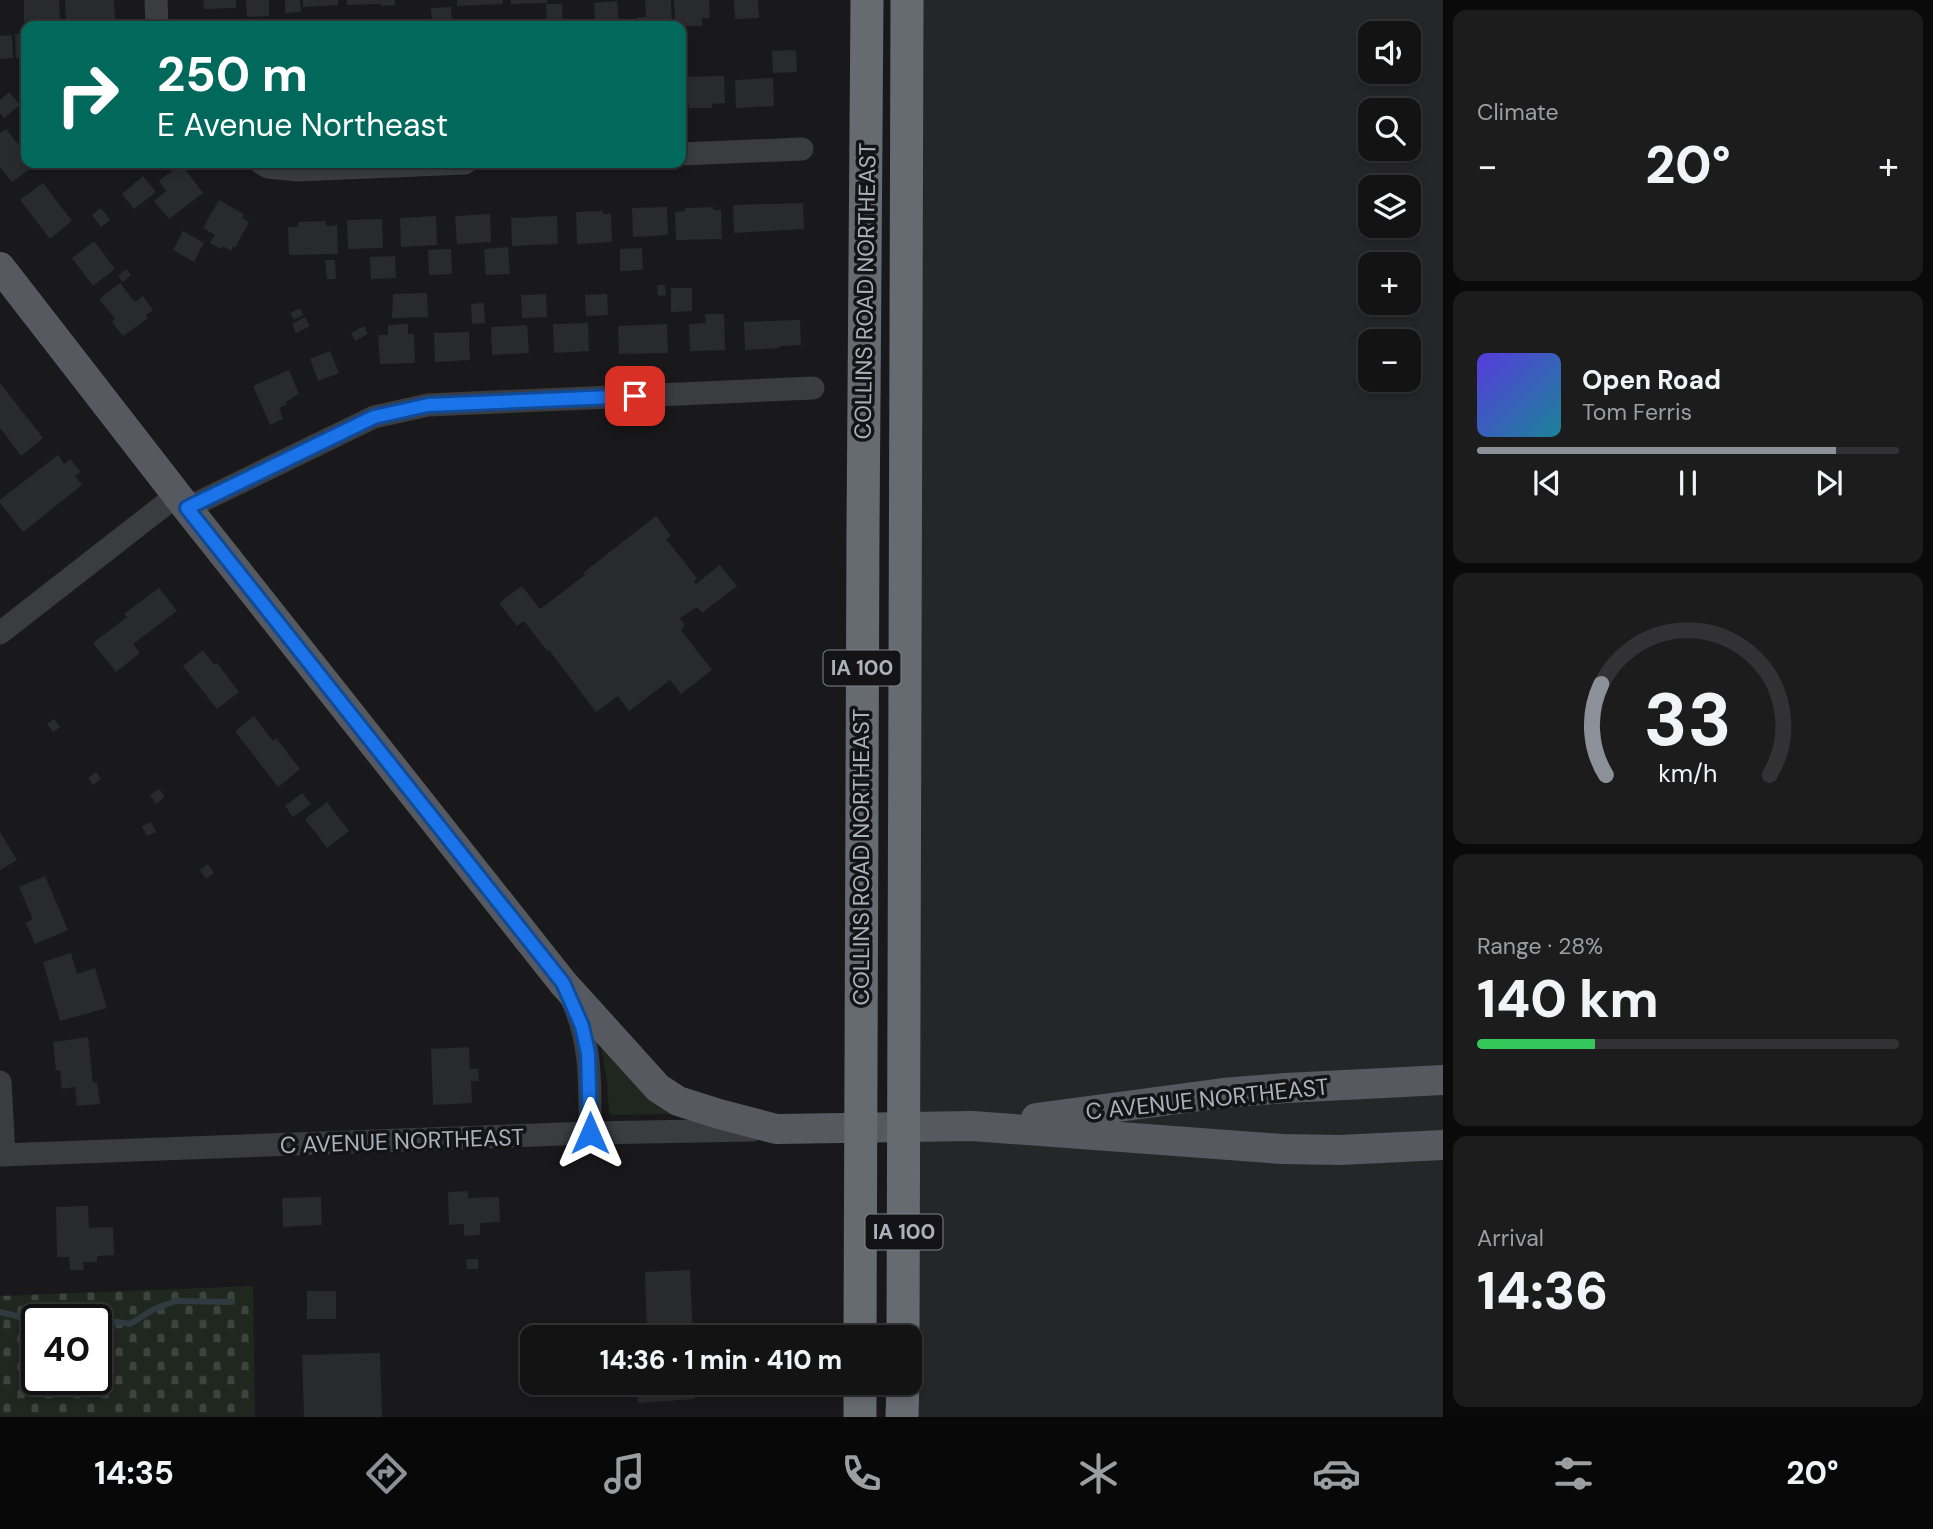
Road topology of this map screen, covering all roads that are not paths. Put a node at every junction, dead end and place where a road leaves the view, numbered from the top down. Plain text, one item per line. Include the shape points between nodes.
1 (156, 0) edge
2 (867, 0) edge
3 (907, 0) edge
4 (157, 21) edge
5 (802, 149) dead end
6 (686, 154) edge
7 (278, 168) edge
8 (345, 168) edge
9 (0, 267) edge
10 (813, 388) dead end
11 (182, 501) junction
12 (0, 633) edge
13 (563, 983) junction
14 (1443, 1080) edge
15 (0, 1082) edge
16 (972, 1126) junction
17 (860, 1128) junction
18 (903, 1128) junction
19 (776, 1129) junction
20 (590, 1133) junction
21 (1443, 1145) edge
22 (2, 1155) edge
23 (860, 1325) edge
24 (903, 1325) edge
25 (860, 1395) edge
26 (902, 1395) edge
27 (860, 1417) edge
28 (902, 1417) edge

1 - 4 street
2 - 17 highway, COLLINS ROAD NORTHEAST / IA 100
3 - 18 highway, COLLINS ROAD NORTHEAST / IA 100
5 - 6 street
7 - 8 street
9 - 11 main road
10 - 11 street via 428,405 374,417
11 - 12 street
11 - 13 main road
13 - 19 main road via 658,1088 678,1101
13 - 20 street via 588,1053
14 - 16 main road, C AVENUE NORTHEAST via 1223,1093
15 - 22 street
16 - 18 main road, C AVENUE NORTHEAST
16 - 21 main road, C AVENUE NORTHEAST via 1282,1149
17 - 18 main road, C AVENUE NORTHEAST
17 - 19 main road, C AVENUE NORTHEAST
17 - 23 highway, COLLINS ROAD NORTHEAST / IA 100
18 - 24 highway, COLLINS ROAD NORTHEAST / IA 100
19 - 20 street, C AVENUE NORTHEAST
20 - 22 street, C AVENUE NORTHEAST
25 - 27 highway
26 - 28 highway

